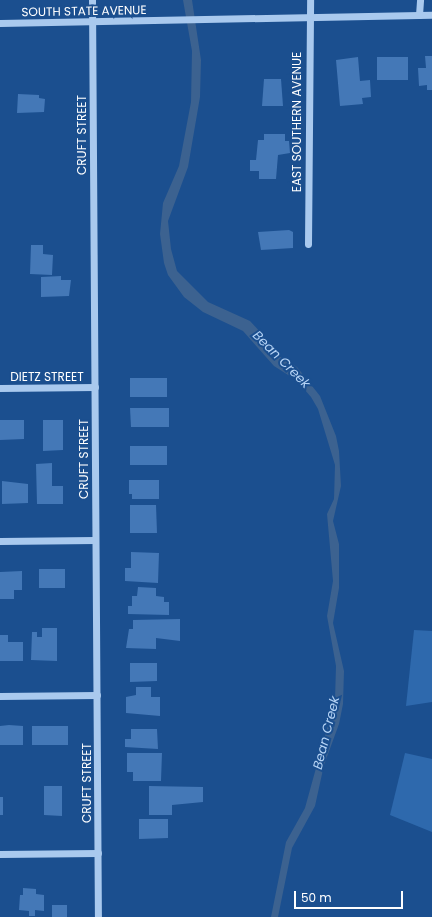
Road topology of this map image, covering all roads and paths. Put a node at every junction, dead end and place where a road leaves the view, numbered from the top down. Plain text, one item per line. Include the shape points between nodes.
1 (92, 0) edge
2 (310, 0) edge
3 (420, 0) edge
4 (419, 15) junction
5 (432, 15) edge
6 (309, 19) junction
7 (92, 22) junction
8 (0, 23) edge
9 (308, 244) dead end
10 (0, 388) edge
11 (95, 388) junction
12 (95, 540) junction
13 (0, 541) edge
14 (97, 695) junction
15 (0, 696) edge
16 (98, 853) junction
17 (0, 854) edge
18 (98, 917) edge

1 - 7 street, CRUFT STREET
2 - 6 street, EAST SOUTHERN AVENUE
3 - 4 street
4 - 5 street, SOUTH STATE AVENUE
4 - 6 street, SOUTH STATE AVENUE
6 - 7 street, SOUTH STATE AVENUE
6 - 9 street, EAST SOUTHERN AVENUE
7 - 8 street, SOUTH STATE AVENUE
7 - 11 street, CRUFT STREET
10 - 11 street, DIETZ STREET
11 - 12 street, CRUFT STREET
12 - 13 street
12 - 14 street, CRUFT STREET
14 - 15 street
14 - 16 street, CRUFT STREET
16 - 17 street
16 - 18 street, CRUFT STREET

